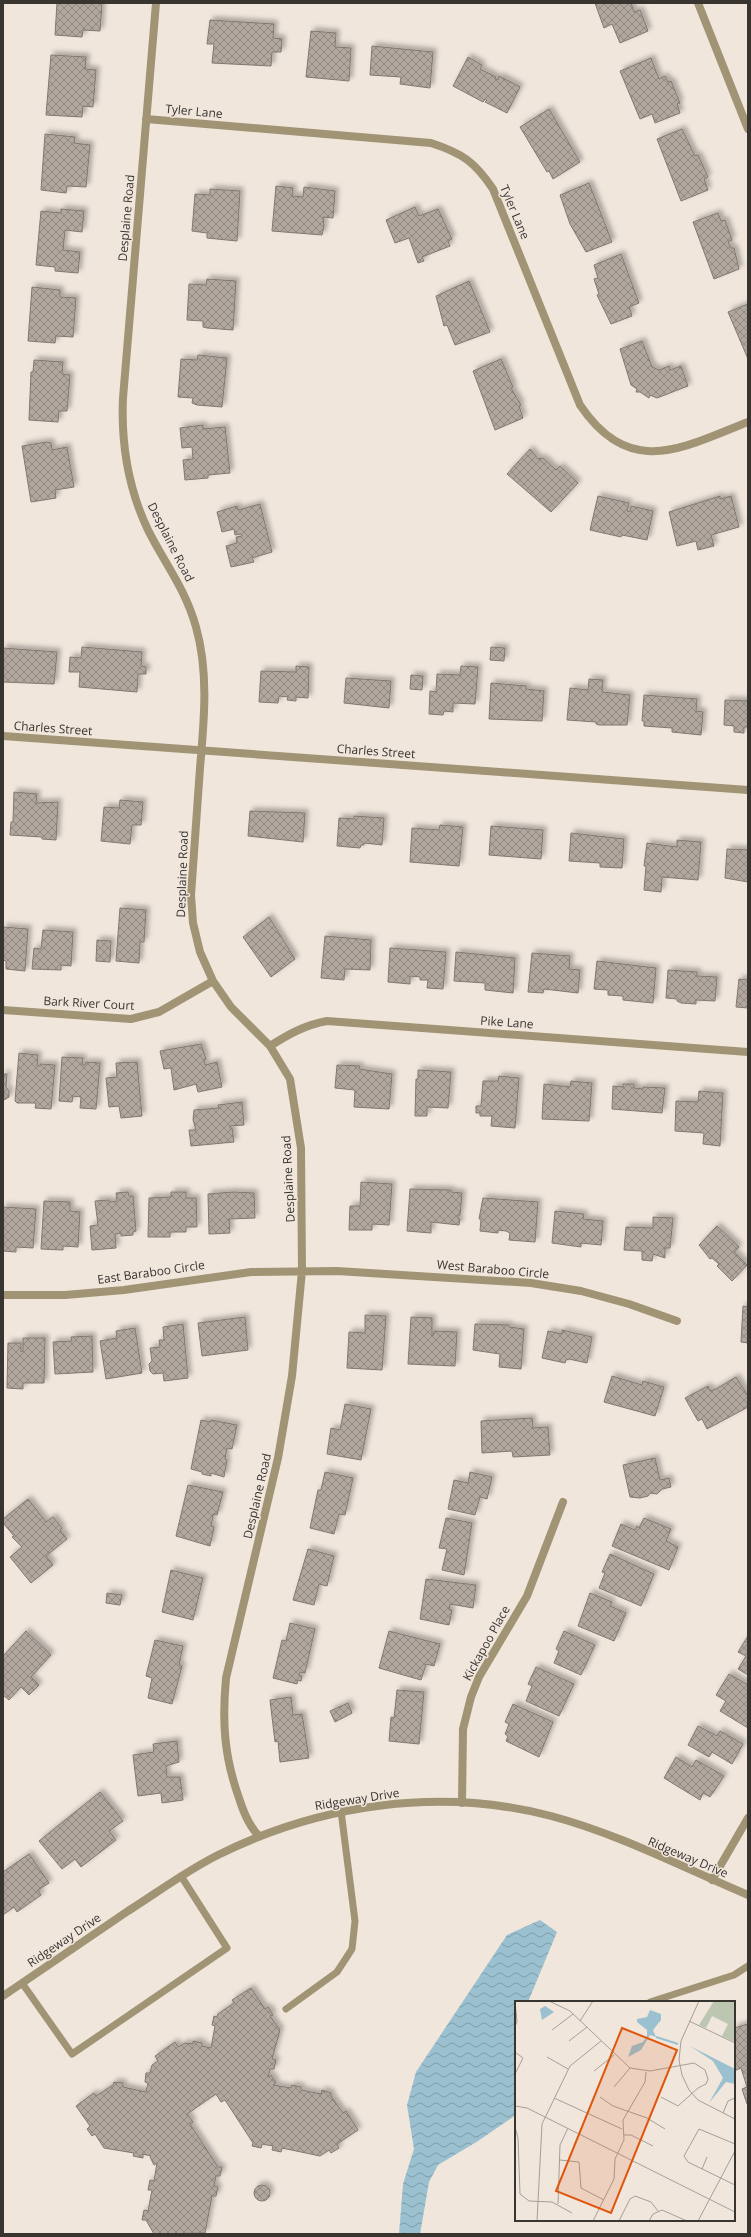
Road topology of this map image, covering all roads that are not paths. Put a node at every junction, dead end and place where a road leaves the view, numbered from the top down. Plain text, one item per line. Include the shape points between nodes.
1 (156, 3) edge
2 (698, 3) edge
3 (146, 119) junction
4 (748, 129) edge
5 (748, 422) edge
6 (3, 736) edge
7 (201, 751) junction
8 (748, 790) edge
9 (213, 981) junction
10 (3, 1010) edge
11 (270, 1046) junction
12 (748, 1052) edge
13 (302, 1271) junction
14 (3, 1295) edge
15 (677, 1321) dead end
16 (563, 1502) dead end
17 (462, 1803) junction
18 (341, 1811) junction
19 (748, 1818) edge
20 (259, 1836) junction
21 (181, 1876) junction
22 (712, 1880) junction
23 (748, 1895) edge
24 (748, 1966) edge
25 (22, 1983) junction
26 (3, 1996) edge
27 (653, 2001) edge
28 (286, 2009) dead end

1 - 3 street, Desplaine Road
2 - 4 street
3 - 5 street, Tyler Lane via 431,143 453,150 482,171 493,189 580,406 592,423 605,435 640,451 658,452 678,450
3 - 7 street, Desplaine Road via 123,398 124,450 139,508 148,530 186,599 196,628 202,655 205,691
6 - 7 street, Charles Street
7 - 8 street, Charles Street
7 - 9 street, Desplaine Road via 193,923 200,952
9 - 10 street, Bark River Court via 159,1012 131,1019
9 - 11 street, Desplaine Road via 231,1007
11 - 12 street, Pike Lane via 296,1030 327,1021
11 - 13 street, Desplaine Road via 290,1079 301,1148
13 - 14 street, East Baraboo Circle via 251,1272 124,1290 65,1295
13 - 15 street, West Baraboo Circle via 531,1282 581,1291
13 - 20 street, Desplaine Road via 292,1376 278,1458 226,1678 223,1713 224,1740 230,1774 242,1807
16 - 17 street, Kickapoo Place via 527,1596 479,1677 471,1697 463,1728
17 - 18 street, Ridgeway Drive via 413,1802
17 - 22 street, Ridgeway Drive via 551,1816 598,1831
18 - 20 street, Ridgeway Drive via 284,1826
18 - 28 lane via 355,1920 352,1949 337,1972
19 - 22 street
20 - 21 street, Ridgeway Drive via 217,1855
21 - 25 street, Ridgeway Drive
21 - 25 lane via 227,1948 72,2054
22 - 23 street, Ridgeway Drive
24 - 27 lane via 734,1975
25 - 26 street, Ridgeway Drive

